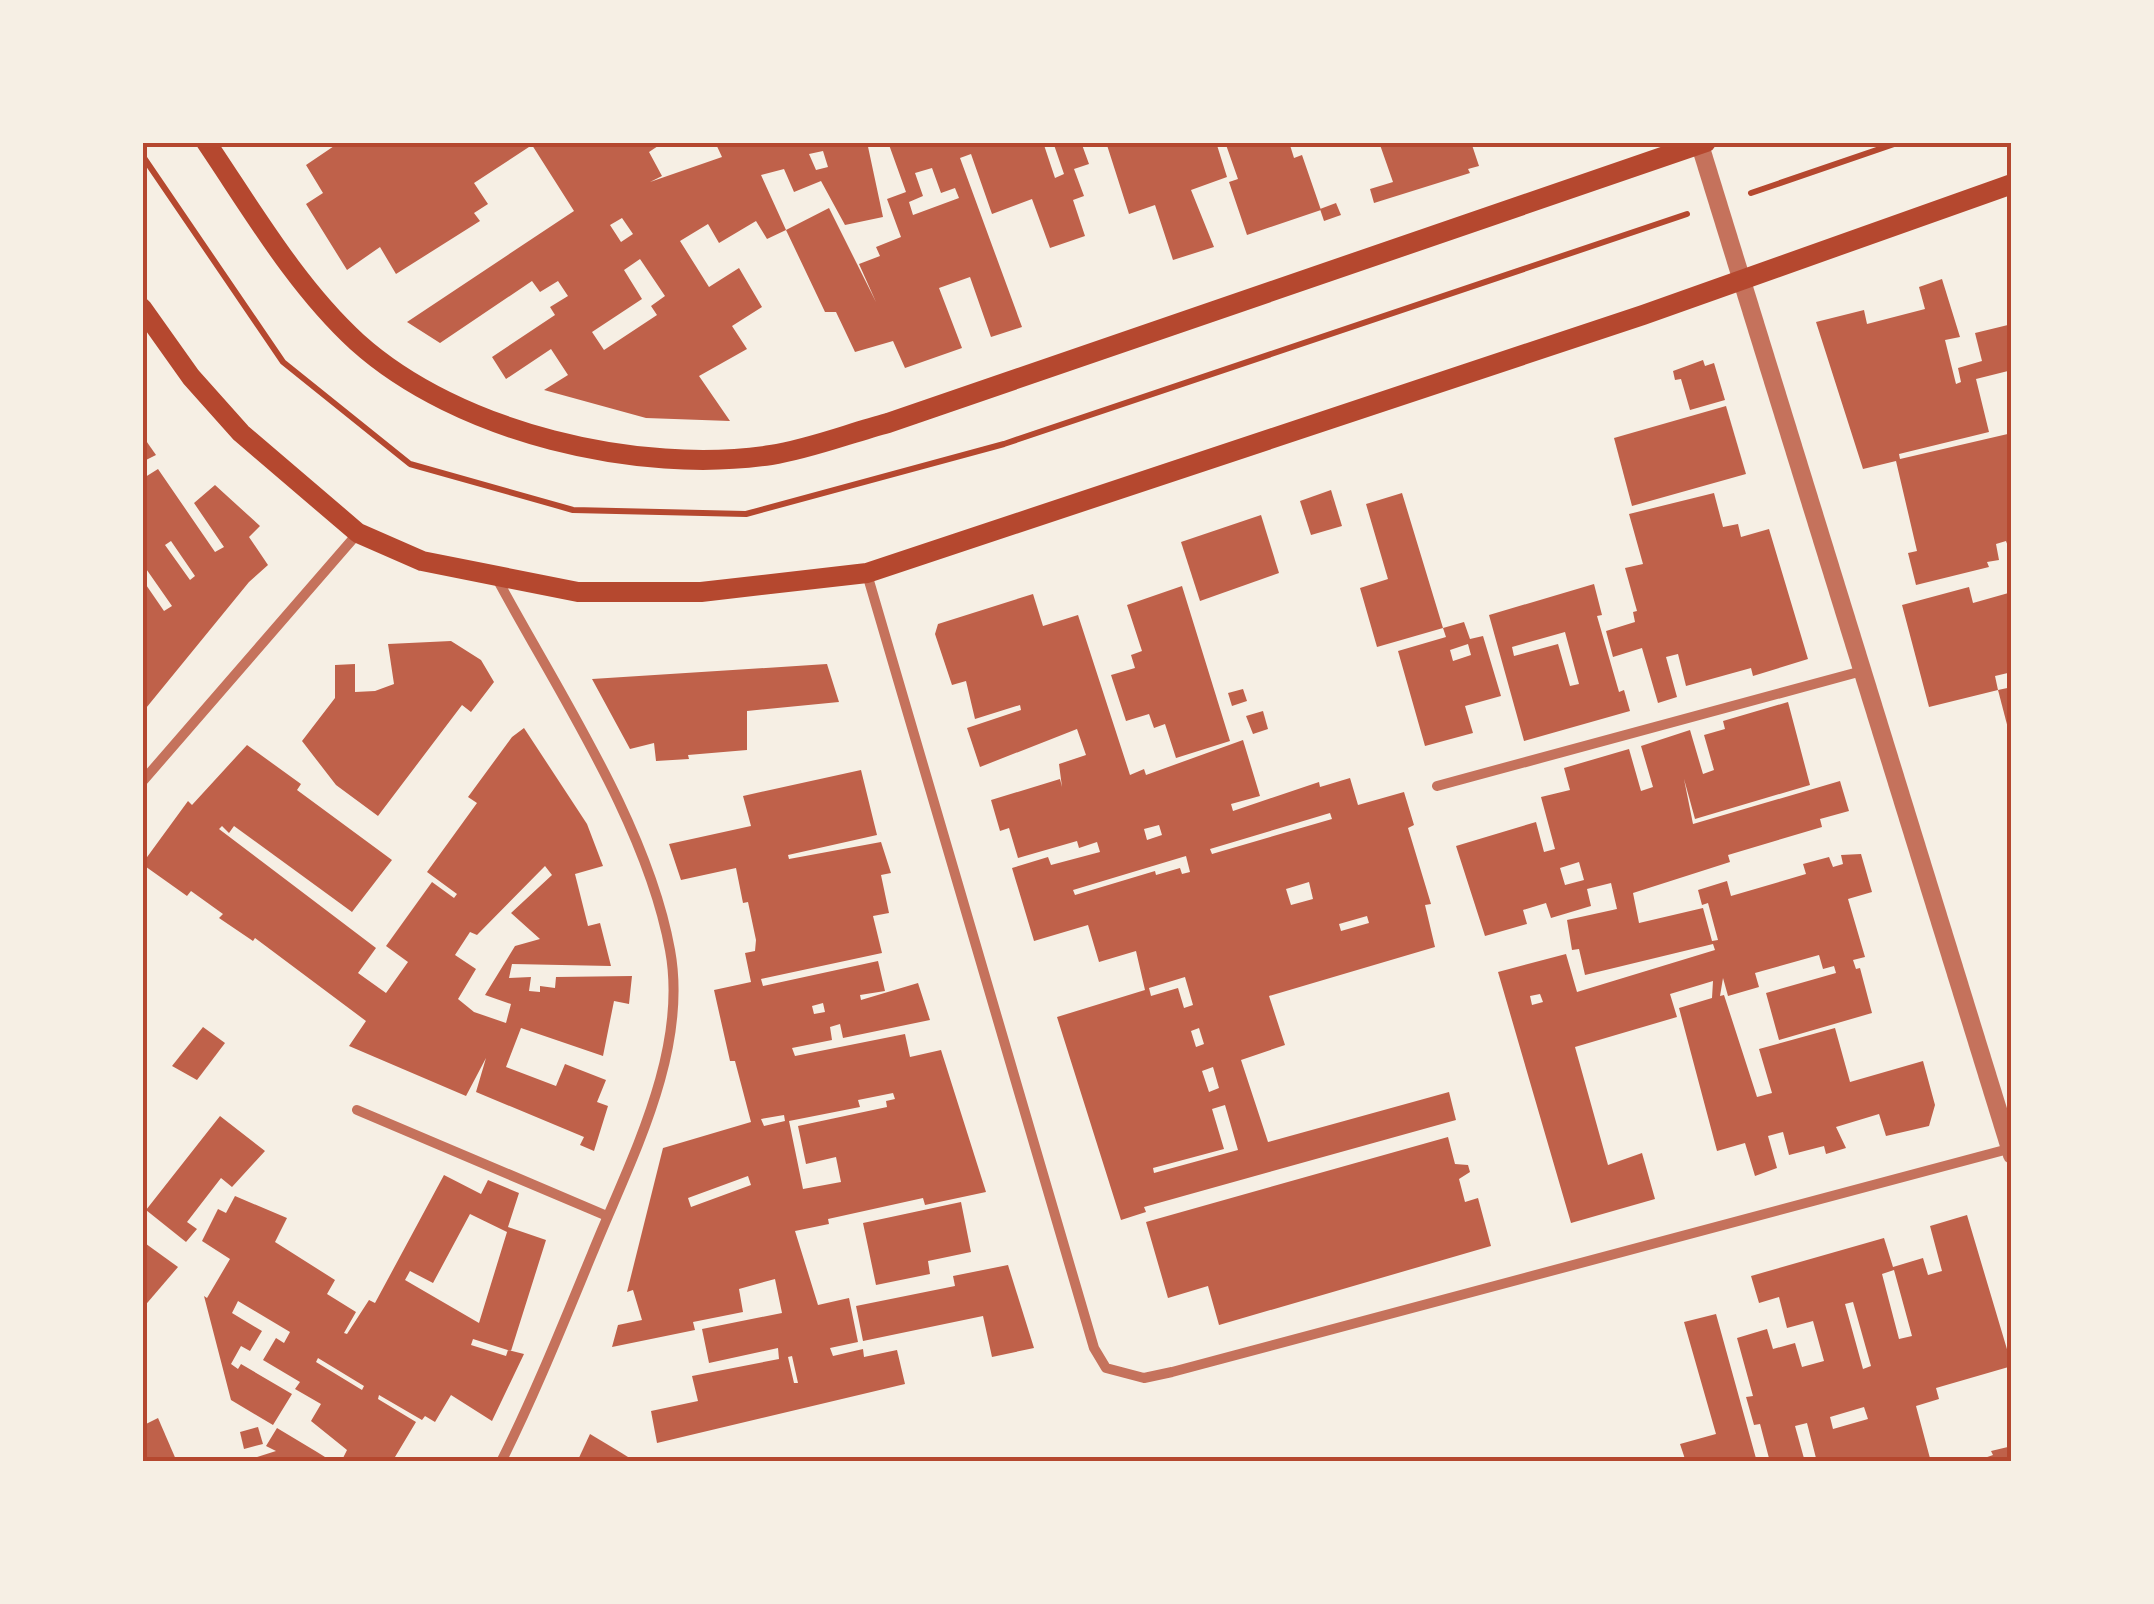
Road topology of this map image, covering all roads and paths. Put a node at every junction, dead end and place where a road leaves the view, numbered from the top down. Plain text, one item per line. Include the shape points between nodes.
1 (206, 142) edge
2 (1702, 144) edge
3 (2012, 184) edge
4 (1741, 282) junction
5 (142, 308) edge
6 (358, 533) junction
7 (867, 573) junction
8 (494, 574) junction
9 (1862, 671) junction
10 (142, 782) edge
11 (1437, 786) dead end
12 (357, 1110) dead end
13 (2011, 1150) edge
14 (607, 1216) junction
15 (500, 1462) edge

1 - 2 main road via 312,292 358,343 436,396 556,442 663,460 772,455 1033,375
2 - 4 street
3 - 4 main road
4 - 7 main road
4 - 9 street
5 - 6 main road via 241,433
6 - 8 main road via 422,560
6 - 10 street
7 - 8 main road via 641,594 578,592
7 - 13 street via 1094,1348 1106,1368 1144,1378 1172,1372
8 - 14 street via 631,829 656,890 671,954 667,1050
9 - 11 street
9 - 13 street
12 - 14 street
14 - 15 street

